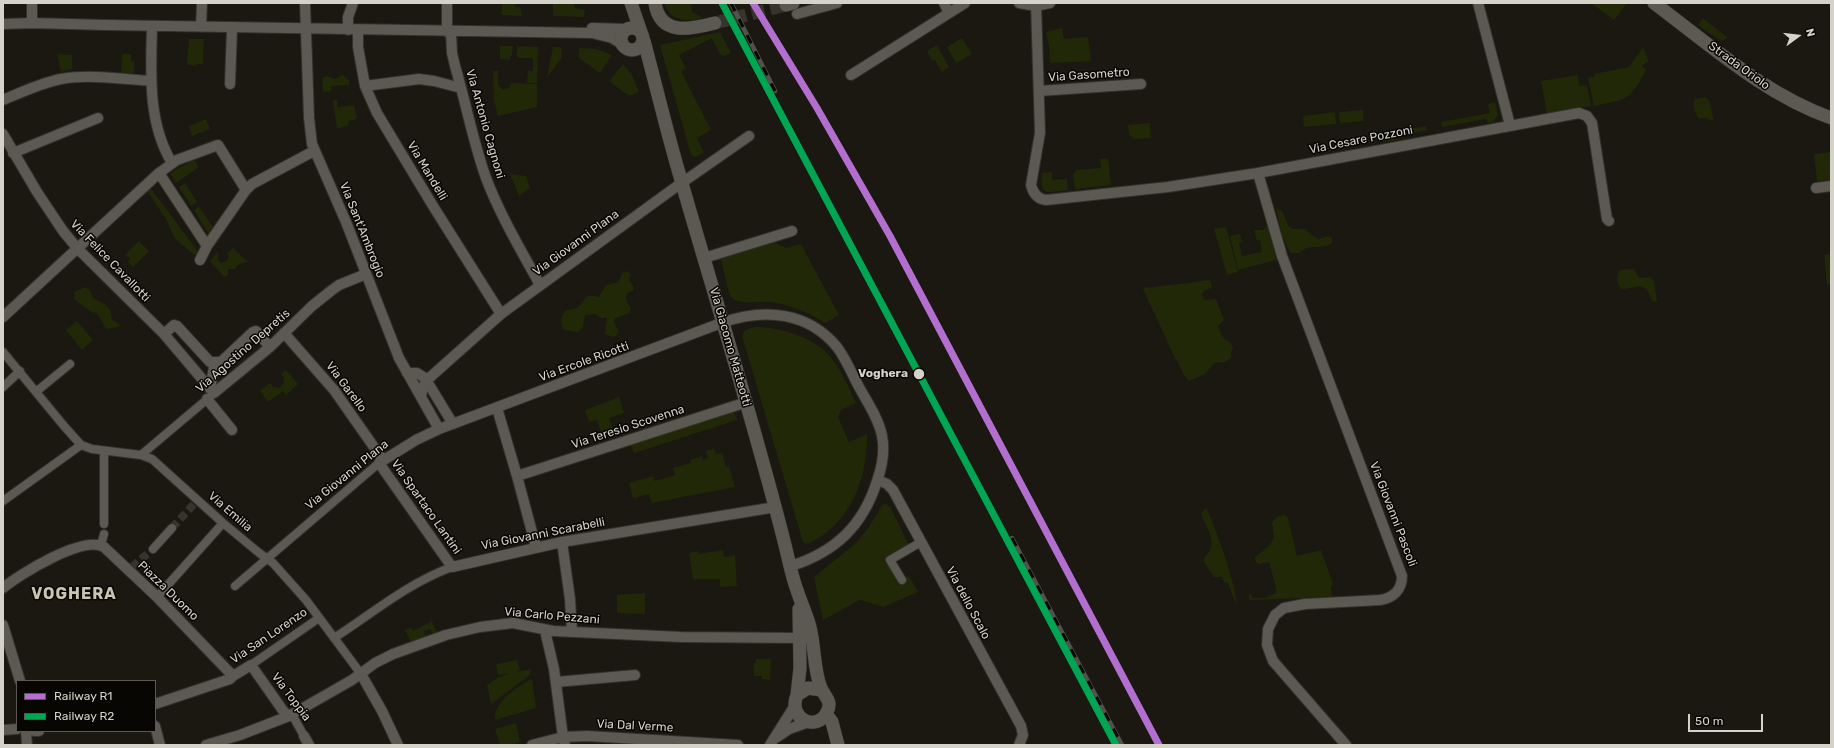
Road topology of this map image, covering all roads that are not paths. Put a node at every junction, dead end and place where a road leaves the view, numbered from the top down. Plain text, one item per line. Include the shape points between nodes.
1 (32, 3) edge
2 (202, 3) edge
3 (305, 3) edge
4 (353, 3) edge
5 (446, 3) edge
6 (626, 3) edge
7 (631, 3) edge
8 (655, 3) edge
9 (837, 3) edge
10 (944, 3) edge
11 (965, 3) edge
12 (1019, 3) edge
13 (1050, 3) edge
14 (1478, 3) edge
15 (1654, 3) edge
16 (1036, 5) edge
17 (792, 7) edge
18 (950, 13) junction
19 (32, 23) junction
20 (3, 24) edge
21 (715, 24) tunnel mouth
22 (152, 26) junction
23 (201, 27) junction
24 (232, 28) junction
25 (304, 29) junction
26 (627, 29) junction
27 (353, 30) junction
28 (449, 32) junction
29 (552, 33) junction
30 (643, 36) junction
31 (626, 47) junction
32 (851, 75) dead end
33 (151, 81) junction
34 (230, 84) dead end
35 (1141, 84) dead end
36 (365, 86) junction
37 (461, 88) junction
38 (1039, 91) junction
39 (3, 100) edge
40 (660, 103) junction
41 (98, 118) dead end
42 (1831, 118) edge
43 (1510, 125) junction
44 (3, 134) edge
45 (749, 136) dead end
46 (314, 151) junction
47 (13, 153) junction
48 (172, 163) junction
49 (1258, 173) junction
50 (159, 174) junction
51 (682, 183) junction
52 (1831, 186) edge
53 (1816, 188) dead end
54 (246, 190) junction
55 (1033, 192) joint
56 (1609, 221) dead end
57 (792, 231) dead end
58 (207, 246) junction
59 (78, 248) junction
60 (704, 258) junction
61 (200, 260) dead end
62 (366, 274) junction
63 (540, 285) junction
64 (501, 314) junction
65 (3, 317) edge
66 (724, 322) junction
67 (284, 333) junction
68 (164, 334) junction
69 (270, 347) junction
70 (3, 352) edge
71 (214, 362) junction
72 (70, 364) dead end
73 (20, 371) junction
74 (407, 373) junction
75 (427, 380) junction
76 (3, 387) edge
77 (37, 391) junction
78 (210, 394) junction
79 (421, 396) junction
80 (747, 402) junction
81 (497, 408) junction
82 (452, 424) junction
83 (439, 429) junction
84 (232, 430) dead end
85 (81, 445) junction
86 (104, 451) junction
87 (141, 455) junction
88 (381, 462) junction
89 (517, 476) junction
90 (878, 480) junction
91 (3, 501) edge
92 (776, 507) junction
93 (223, 523) junction
94 (104, 524) dead end
95 (172, 528) tunnel mouth
96 (104, 534) dead end
97 (562, 542) junction
98 (921, 542) junction
99 (101, 545) junction
100 (536, 547) junction
101 (153, 549) tunnel mouth
102 (266, 558) junction
103 (790, 566) junction
104 (452, 567) junction
105 (902, 580) dead end
106 (4, 584) edge
107 (235, 586) dead end
108 (797, 591) junction
109 (157, 597) junction
110 (319, 618) junction
111 (3, 625) edge
112 (547, 630) junction
113 (572, 632) junction
114 (334, 638) junction
115 (800, 638) junction
116 (814, 654) junction
117 (251, 665) junction
118 (361, 674) junction
119 (635, 675) dead end
120 (233, 676) junction
121 (20, 680) edge
122 (556, 682) junction
123 (821, 690) junction
124 (795, 701) junction
125 (156, 704) edge
126 (289, 716) junction
127 (817, 719) junction
128 (16, 729) edge
129 (3, 730) edge
130 (156, 730) edge
131 (26, 732) edge
132 (837, 740) edge
133 (306, 741) edge
134 (564, 741) edge
135 (772, 743) edge
136 (26, 745) edge
137 (160, 745) edge
138 (206, 745) edge
139 (398, 745) edge
140 (532, 745) edge
141 (738, 745) edge
142 (1019, 745) edge
143 (1346, 745) edge

1 - 19 street
2 - 23 street
3 - 25 street, Via Sant'Ambrogio
4 - 27 street, Via Mandelli via 348,16
5 - 28 street, Via Antonio Cagnoni
6 - 26 street via 630,18
7 - 30 street
8 - 21 street via 661,18 675,28 687,30
9 - 17 street
10 - 18 street
11 - 18 street
12 - 16 street
13 - 16 street
14 - 43 street
15 - 42 street, Strada Oriolo via 1760,82 1791,101
16 - 38 street, Via Gasometro
18 - 32 street
19 - 20 street
19 - 22 street
22 - 23 street
22 - 33 street
23 - 24 street
24 - 25 street
24 - 34 street
25 - 27 street
25 - 46 street, Via Sant'Ambrogio via 309,118
26 - 29 street via 575,29
26 - 30 street via 634,28
26 - 31 street via 621,36
27 - 28 street
27 - 36 street, Via Mandelli
28 - 29 street
28 - 37 street, Via Antonio Cagnoni
29 - 31 street via 592,33 612,38
30 - 31 street via 638,49
30 - 40 street
31 - 40 street via 641,62
33 - 39 street via 63,79 48,82
33 - 48 street via 156,119
35 - 38 street, Via Gasometro
36 - 37 street via 419,79
36 - 64 street, Via Mandelli via 387,131
37 - 63 street, Via Antonio Cagnoni via 487,180
38 - 55 street, Via Gasometro via 1039,141
40 - 51 street, Via Giacomo Matteotti
41 - 47 street
43 - 49 street, Via Cesare Pozzoni
43 - 56 street, Via Cesare Pozzoni via 1579,113 1587,116 1592,123
44 - 47 street, Via Felice Cavallotti
45 - 51 street, Via Giovanni Plana
46 - 54 street via 252,184
46 - 62 street, Via Sant'Ambrogio via 341,208
47 - 59 street, Via Felice Cavallotti via 53,217
48 - 50 street
48 - 54 street via 218,145
49 - 55 street, Via Cesare Pozzoni via 1168,187 1046,200
49 - 143 street, Via Giovanni Pascoli via 1282,256 1402,576 1399,590 1388,598 1289,606 1275,615 1268,629 1267,645 1273,661
50 - 58 street
50 - 59 street
51 - 60 street, Via Giacomo Matteotti
51 - 63 street, Via Giovanni Plana
52 - 53 street
54 - 58 street
57 - 60 street
58 - 61 street
59 - 65 street
59 - 68 street, Via Felice Cavallotti
60 - 66 street, Via Giacomo Matteotti
62 - 67 street, Via Agostino Depretis via 332,290
62 - 74 street, Via Sant'Ambrogio via 387,330
63 - 64 street, Via Giovanni Plana
64 - 75 street, Via Giovanni Plana
66 - 80 street, Via Giacomo Matteotti
66 - 81 street, Via Ercole Ricotti
66 - 90 street, Via Ercole Ricotti via 752,314 780,315 806,323 831,341 846,360 880,427 884,446
67 - 69 street, Via Agostino Depretis
67 - 88 street, Via Garello via 334,390
68 - 71 street via 174,325 177,326 210,362
68 - 78 street, Via Felice Cavallotti
69 - 71 street via 253,332 221,362
69 - 78 street, Via Agostino Depretis
70 - 73 street
71 - 78 street
72 - 77 street
73 - 76 street
73 - 77 street
74 - 75 street via 420,374
74 - 79 street, Via Sant'Ambrogio
75 - 79 street
75 - 82 street
77 - 85 street
78 - 84 street, Via Felice Cavallotti
78 - 87 street, Via Agostino Depretis
79 - 83 street, Via Sant'Ambrogio
80 - 89 street, Via Teresio Scovenna
80 - 92 street, Via Giacomo Matteotti
81 - 82 street, Via Ercole Ricotti
81 - 89 street
82 - 83 street, Via Giovanni Plana
83 - 88 street, Via Giovanni Plana via 411,442
85 - 86 street, Via Emilia
85 - 91 street
86 - 87 street, Via Emilia
86 - 94 street
87 - 93 street, Via Emilia via 160,465 196,502
88 - 102 street, Via Giovanni Plana
88 - 104 street, Via Spartaco Lantini
89 - 100 street
90 - 98 street, Via dello Scalo via 893,490
90 - 103 street, Via Ercole Ricotti via 864,513 853,528 826,550
92 - 97 street, Via Giovanni Scarabelli
92 - 103 street, Via Giacomo Matteotti
93 - 102 street, Via Emilia
93 - 109 street
95 - 101 street
96 - 99 street
97 - 100 street, Via Giovanni Scarabelli
97 - 113 street
98 - 105 street via 890,560
98 - 142 street, Via dello Scalo via 1021,726 1023,735
99 - 106 street via 91,545 60,554
99 - 109 street, Piazza Duomo via 131,569
100 - 104 street, Via Giovanni Scarabelli
102 - 107 street, Via Giovanni Plana
102 - 110 street, Via Emilia via 288,579
103 - 108 street, Via Giacomo Matteotti
104 - 114 street, Via Giovanni Scarabelli via 421,580
108 - 115 street, Via Giacomo Matteotti
108 - 116 street, Via Giacomo Matteotti via 811,631
109 - 120 street, Piazza Duomo
110 - 114 street, Via Emilia
110 - 117 street, Via San Lorenzo
111 - 121 street
112 - 113 street, Via Carlo Pezzani
112 - 118 street, Via Carlo Pezzani via 513,623 471,628 405,650 375,663
112 - 122 street
113 - 115 street, Via Carlo Pezzani via 681,637
114 - 118 street, Via Emilia
115 - 116 street
115 - 124 street, Via Giacomo Matteotti via 800,668
116 - 123 street, Via Giacomo Matteotti
117 - 120 street, Via San Lorenzo
117 - 126 street, Via Toppia
118 - 126 street, Via Carlo Pezzani
118 - 139 street, Via Emilia
119 - 122 street
120 - 125 street
122 - 134 street
123 - 124 street via 808,688
123 - 127 street, Via Giacomo Matteotti via 829,703
124 - 127 street via 799,717
124 - 135 street, Via Giacomo Matteotti
126 - 133 street, Via Toppia via 294,718
126 - 138 street, Via Carlo Pezzani
127 - 132 street
127 - 135 street, Via Giacomo Matteotti via 789,729
128 - 129 street
130 - 137 street
131 - 136 street
134 - 140 street, Via Dal Verme
134 - 141 street, Via Dal Verme via 593,736

